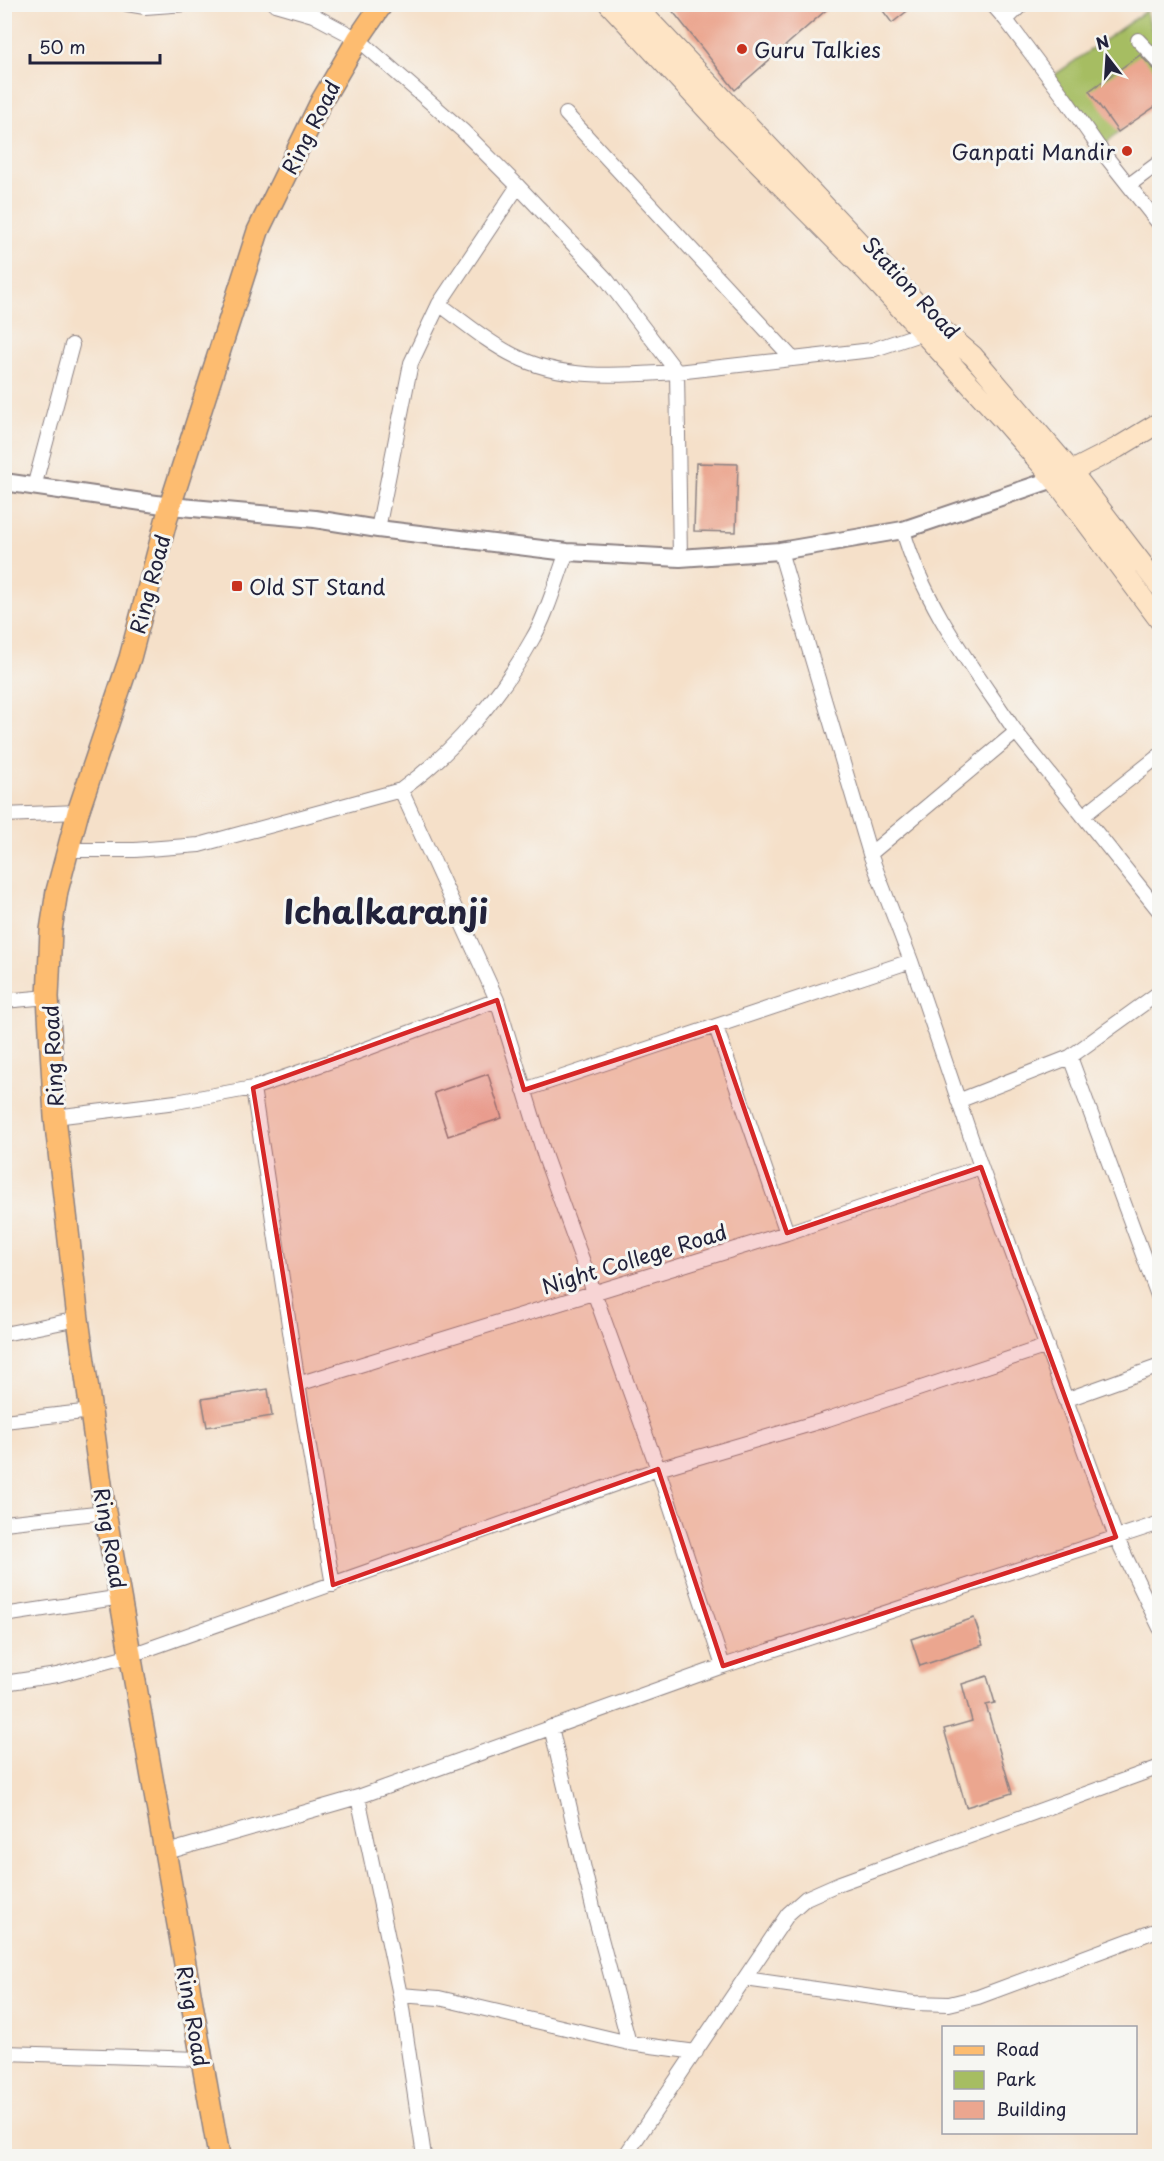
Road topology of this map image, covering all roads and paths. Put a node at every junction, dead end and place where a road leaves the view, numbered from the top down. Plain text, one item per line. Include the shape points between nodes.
1 (127, 4) edge
2 (186, 4) edge
3 (275, 4) edge
4 (382, 4) edge
5 (609, 4) edge
6 (634, 4) edge
7 (992, 4) edge
8 (1022, 4) edge
9 (1006, 20) junction
10 (358, 39) junction
11 (1138, 40) dead end
12 (1160, 63) edge
13 (567, 114) dead end
14 (1160, 162) edge
15 (1130, 185) junction
16 (518, 186) junction
17 (1160, 225) edge
18 (439, 304) junction
19 (931, 331) junction
20 (72, 345) dead end
21 (793, 359) junction
22 (677, 372) junction
23 (1160, 422) edge
24 (1072, 472) junction
25 (1053, 479) junction
26 (4, 482) edge
27 (34, 487) junction
28 (170, 506) junction
29 (378, 529) junction
30 (903, 530) junction
31 (780, 551) junction
32 (567, 552) junction
33 (680, 558) junction
34 (1160, 587) edge
35 (1160, 621) edge
36 (1016, 732) junction
37 (1160, 755) edge
38 (401, 790) junction
39 (78, 812) junction
40 (4, 814) edge
41 (1083, 816) junction
42 (68, 850) junction
43 (870, 854) junction
44 (1160, 912) edge
45 (911, 961) junction
46 (1160, 992) edge
47 (48, 997) junction
48 (4, 1000) edge
49 (497, 1000) junction
50 (716, 1027) junction
51 (1070, 1057) junction
52 (253, 1088) junction
53 (524, 1090) junction
54 (958, 1101) junction
55 (55, 1117) junction
56 (981, 1167) junction
57 (787, 1233) junction
58 (594, 1292) junction
59 (1160, 1301) edge
60 (78, 1319) junction
61 (4, 1334) edge
62 (1047, 1346) junction
63 (1160, 1366) edge
64 (298, 1384) junction
65 (1065, 1400) junction
66 (92, 1411) junction
67 (4, 1421) edge
68 (658, 1469) junction
69 (105, 1512) junction
70 (4, 1523) edge
71 (1160, 1523) edge
72 (1116, 1537) junction
73 (333, 1585) junction
74 (122, 1597) junction
75 (4, 1615) edge
76 (1160, 1628) edge
77 (131, 1655) junction
78 (723, 1666) junction
79 (4, 1683) edge
80 (551, 1728) junction
81 (1160, 1767) edge
82 (358, 1797) junction
83 (167, 1851) junction
84 (1160, 1929) edge
85 (745, 1979) junction
86 (400, 1995) junction
87 (629, 2043) junction
88 (696, 2052) junction
89 (4, 2053) edge
90 (201, 2059) junction
91 (219, 2157) edge
92 (424, 2157) edge
93 (625, 2157) edge

1 - 2 street
3 - 10 street via 313,15
4 - 10 main road, Ring Road
5 - 19 main road, Station Road via 724,128
6 - 19 main road, Station Road
7 - 9 street
8 - 9 street
9 - 15 street
10 - 16 street via 463,131
10 - 28 main road, Ring Road via 321,102 258,231
11 - 12 street
13 - 21 street
14 - 15 street
15 - 17 street
16 - 18 street
16 - 22 street via 607,280
18 - 22 street via 514,356 547,368 588,374
18 - 29 street via 411,363
19 - 21 street via 872,350
19 - 24 main road, Station Road via 973,356
19 - 25 main road, Station Road
20 - 27 street
21 - 22 street
22 - 33 street
23 - 24 main road
24 - 25 main road
24 - 34 main road, Station Road
25 - 30 street
25 - 35 main road, Station Road
26 - 27 street
27 - 28 street
28 - 29 street via 315,519
28 - 39 main road, Ring Road via 130,658
29 - 32 street
30 - 31 street
30 - 36 street via 943,624
31 - 33 street
31 - 43 street
32 - 33 street
32 - 38 street via 534,637 488,707 426,772
36 - 41 street
36 - 43 street
37 - 41 street
38 - 42 street via 199,845
38 - 49 street
39 - 40 street
39 - 42 main road, Ring Road
41 - 44 street
42 - 47 main road, Ring Road via 51,930
43 - 45 street
45 - 50 street
45 - 54 street
46 - 51 street
47 - 48 street
47 - 55 main road, Ring Road
49 - 52 street
49 - 53 street
50 - 53 street
50 - 57 street
51 - 54 street
51 - 59 street
52 - 55 street
52 - 64 street
53 - 58 street
54 - 56 street
55 - 60 main road, Ring Road
56 - 57 street, Night College Road
56 - 62 street
57 - 58 street, Night College Road
58 - 64 street, Night College Road
58 - 68 street
60 - 61 street
60 - 66 main road, Ring Road
62 - 65 street
62 - 68 street via 828,1419
63 - 65 street
64 - 73 street
65 - 72 street
66 - 67 street
66 - 69 main road, Ring Road
68 - 73 street
68 - 78 street
69 - 70 street
69 - 74 main road, Ring Road
71 - 72 street
72 - 76 street
72 - 78 street
73 - 77 street
74 - 75 street
74 - 77 main road, Ring Road
77 - 79 street via 57,1675
77 - 83 main road, Ring Road
78 - 80 street
80 - 82 street
80 - 87 street
81 - 85 street via 806,1898 789,1914
82 - 83 street
82 - 86 street
83 - 90 main road, Ring Road
84 - 85 street via 978,1997 949,2004 914,2003
85 - 88 street
86 - 87 street via 439,1998
86 - 92 street
87 - 88 street
88 - 93 street
89 - 90 street
90 - 91 main road, Ring Road

